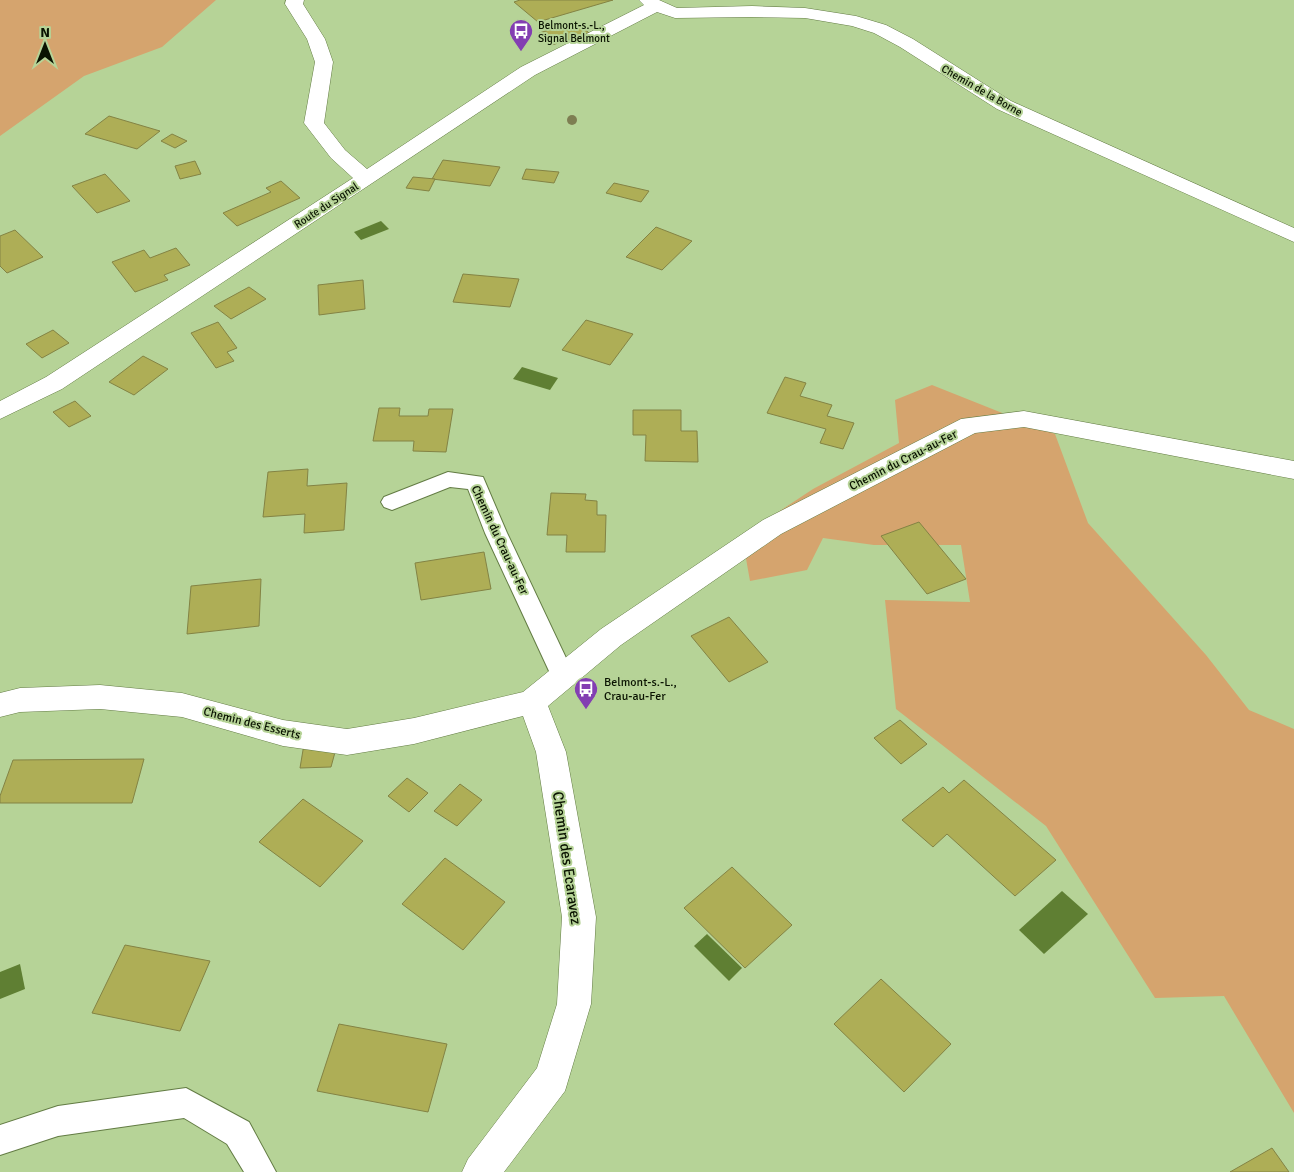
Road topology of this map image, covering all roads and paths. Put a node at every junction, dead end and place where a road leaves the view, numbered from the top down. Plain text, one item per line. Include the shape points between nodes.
1 (295, 0) edge
2 (652, 3) edge
3 (365, 179) junction
4 (1294, 236) edge
5 (0, 411) edge
6 (1294, 470) edge
7 (392, 502) dead end
8 (563, 676) junction
9 (532, 702) junction
10 (0, 705) edge
11 (0, 1140) edge
12 (261, 1172) edge
13 (481, 1172) edge

1 - 3 street via 294,4 316,39 324,62 314,123 338,154
2 - 3 street, Route du Signal via 528,71
2 - 4 street, Chemin de la Borne via 675,13 743,12 833,17 881,29 1004,105
3 - 5 street, Route du Signal via 54,383
6 - 8 street, Chemin du Crau-au-Fer via 1024,419 970,426 772,527 611,637
7 - 8 lane, Chemin du Crau-au-Fer via 448,479 476,482 496,533
8 - 9 street, Chemin du Crau-au-Fer
9 - 10 street, Chemin des Esserts via 414,731 347,742 282,733 182,705 100,698 20,700
9 - 13 street, Chemin des Ecaravez via 551,752 579,917 574,1004 552,1078
11 - 12 lane via 58,1121 186,1103 238,1133

